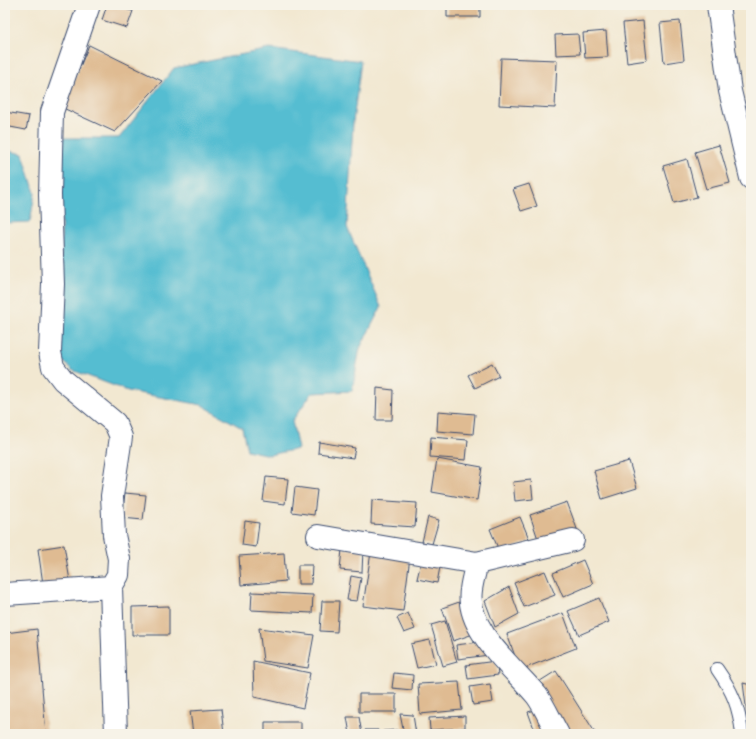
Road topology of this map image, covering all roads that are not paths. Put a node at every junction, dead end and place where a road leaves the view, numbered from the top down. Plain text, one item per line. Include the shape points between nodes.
1 (89, 5) edge
2 (718, 5) edge
3 (751, 178) edge
4 (318, 536) dead end
5 (573, 540) dead end
6 (477, 563) junction
7 (111, 587) junction
8 (5, 594) edge
9 (717, 669) dead end
10 (116, 734) edge
11 (558, 734) edge
12 (742, 734) edge

1 - 7 street via 52,112 50,195 53,284 50,352 53,367 63,380 115,423 121,438 112,496 114,535 119,559 118,575
2 - 3 street via 730,92
4 - 6 street
5 - 6 street
6 - 11 street via 470,590 473,613 479,626 499,654 538,697
7 - 8 street
7 - 10 street
9 - 12 lane via 730,687 739,710

